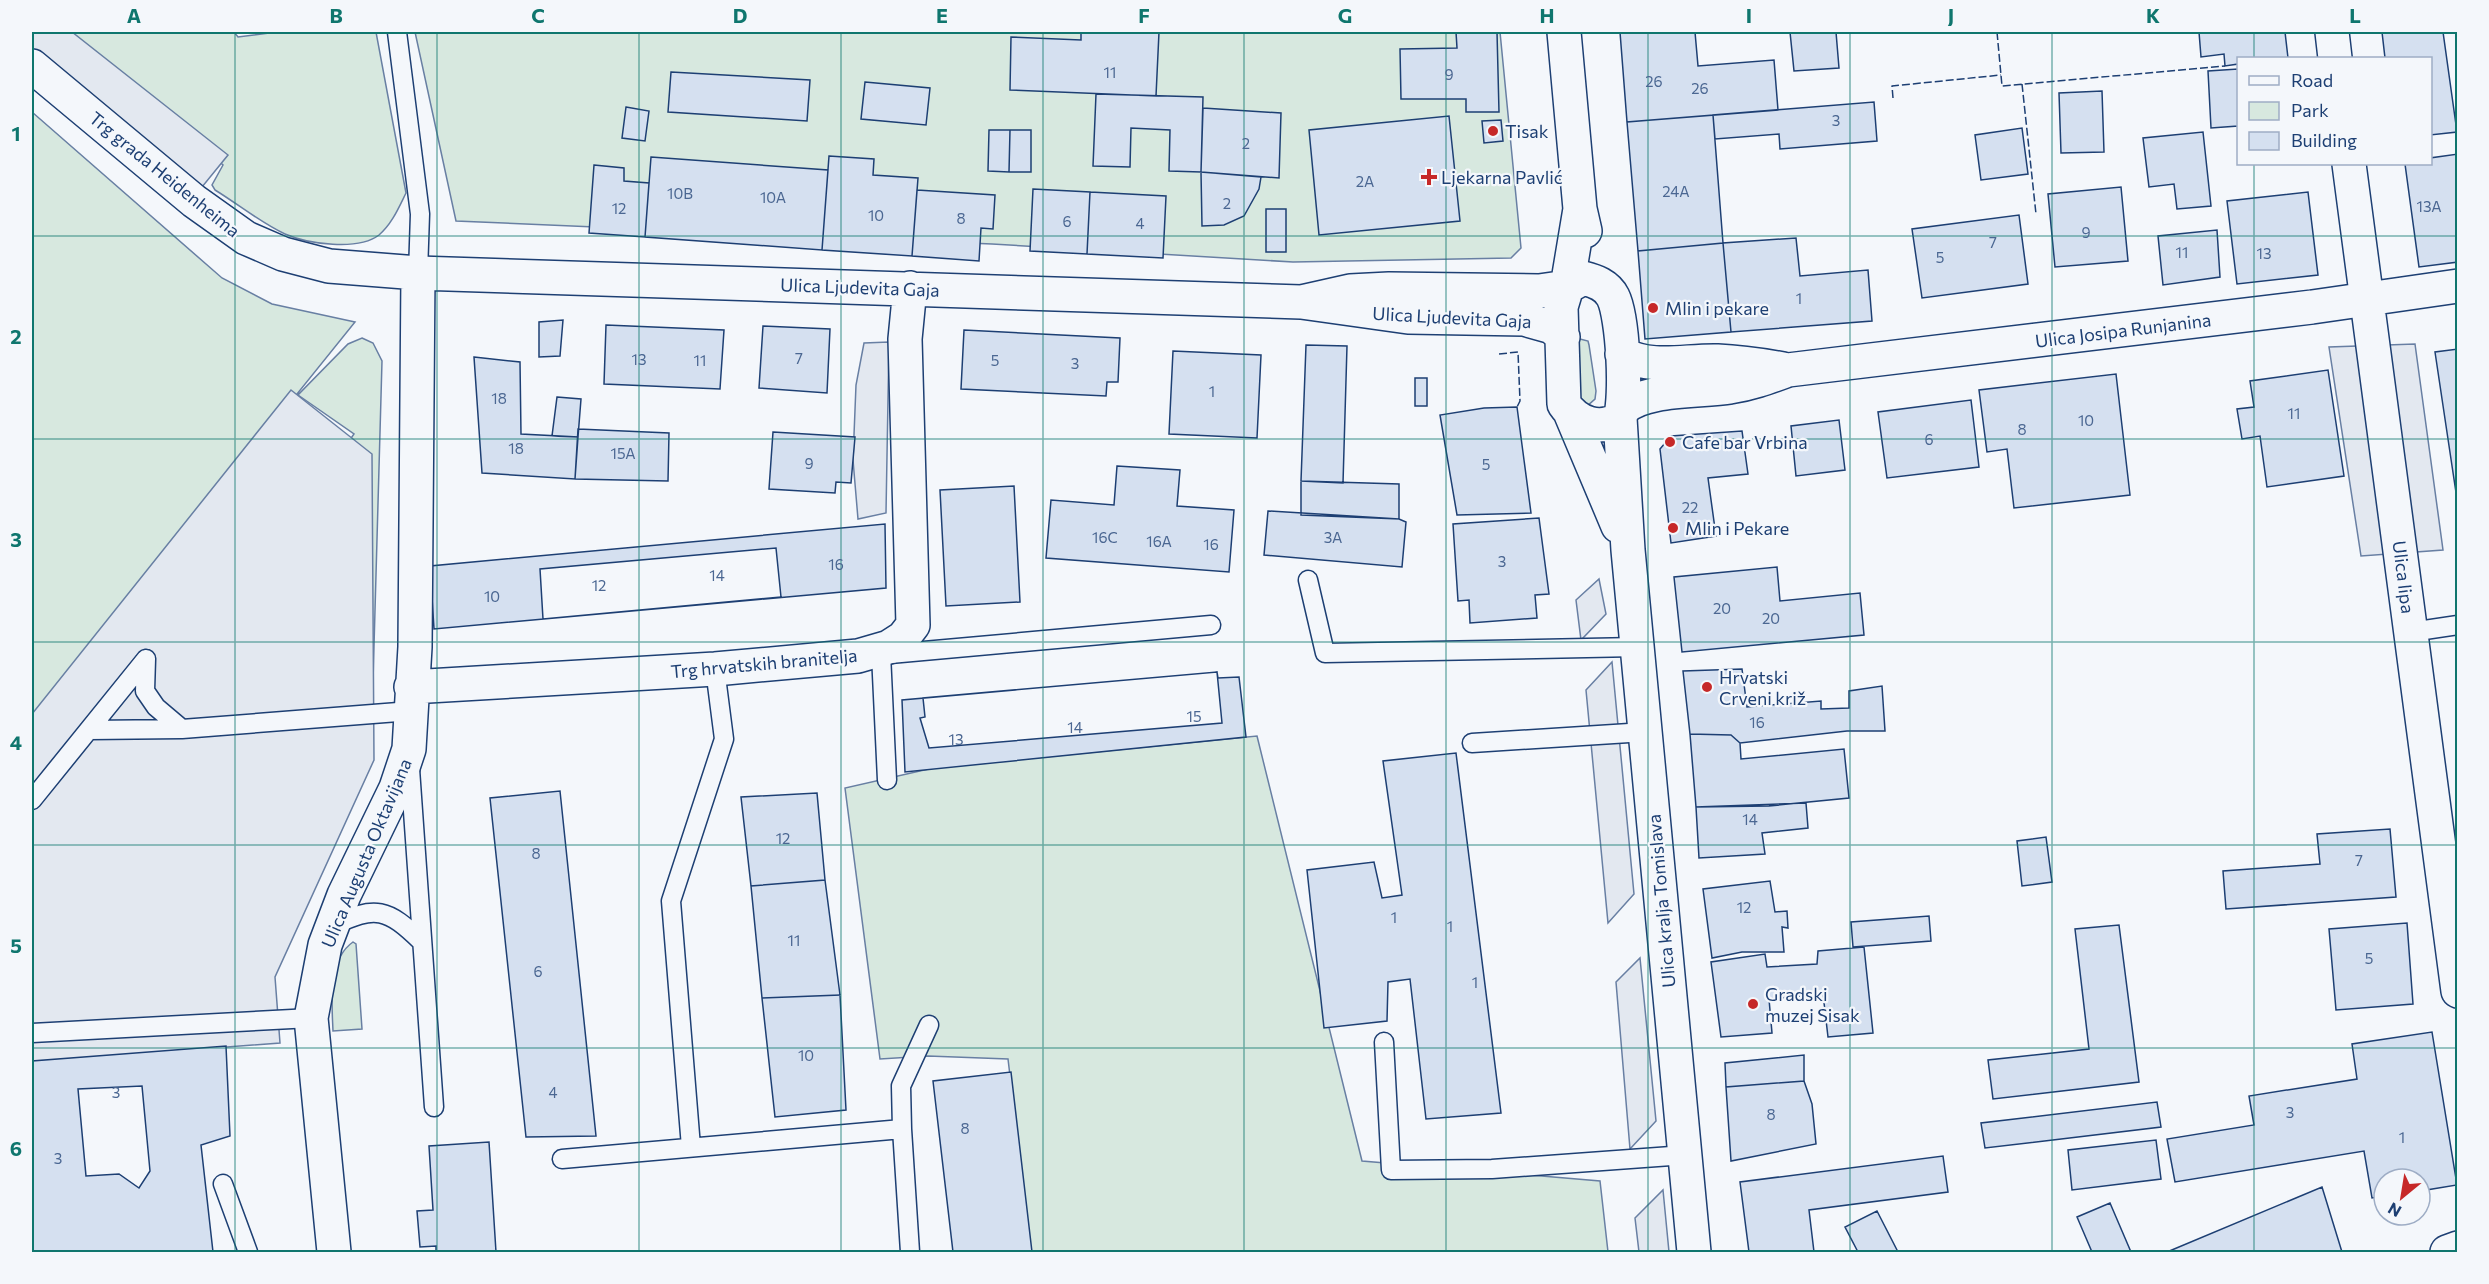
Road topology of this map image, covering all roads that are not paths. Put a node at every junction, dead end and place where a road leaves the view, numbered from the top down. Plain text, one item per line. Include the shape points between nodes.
1 (397, 32) edge
2 (1564, 32) edge
3 (2332, 32) edge
4 (2335, 57) edge
5 (32, 66) edge
6 (2349, 165) edge
7 (1580, 209) junction
8 (418, 273) junction
9 (2457, 286) edge
10 (1567, 287) junction
11 (1605, 287) junction
12 (910, 288) junction
13 (2367, 299) junction
14 (1301, 302) junction
15 (1563, 337) junction
16 (1622, 354) junction
17 (1788, 370) junction
18 (1570, 412) junction
19 (1621, 413) junction
20 (1628, 550) junction
21 (1308, 580) dead end
22 (2457, 625) edge
23 (1211, 626) dead end
24 (2411, 632) junction
25 (1637, 647) junction
26 (870, 655) junction
27 (715, 669) junction
28 (411, 699) junction
29 (182, 729) junction
30 (89, 730) junction
31 (1645, 732) junction
32 (1472, 743) dead end
33 (409, 749) junction
34 (887, 780) dead end
35 (32, 800) edge
36 (332, 926) junction
37 (422, 942) junction
38 (2457, 991) edge
39 (311, 1018) junction
40 (929, 1025) dead end
41 (32, 1033) edge
42 (1384, 1042) dead end
43 (434, 1107) dead end
44 (902, 1129) junction
45 (692, 1147) junction
46 (1685, 1155) junction
47 (562, 1158) dead end
48 (224, 1184) dead end
49 (2457, 1248) edge
50 (248, 1252) edge
51 (334, 1252) edge
52 (910, 1252) edge
53 (1694, 1252) edge
54 (2447, 1252) edge

1 - 8 lane via 420,214
2 - 7 street
3 - 4 street
5 - 8 street, Trg grada Heidenheima via 194,201 246,238 328,266
6 - 13 street, Ulica lipa
7 - 10 street
7 - 11 street via 1589,248
8 - 12 street, Ulica Ljudevita Gaja
8 - 28 street, Ulica Augusta Oktavijana via 415,647
9 - 13 street, Ulica Josipa Runjanina
10 - 11 street, Ulica Ljudevita Gaja via 1583,278
10 - 14 street, Ulica Ljudevita Gaja via 1539,291 1360,291
10 - 15 street, Ulica kralja Tomislava via 1561,307
11 - 16 street, Ulica kralja Tomislava via 1618,312
12 - 14 street, Ulica Ljudevita Gaja
12 - 26 street, Trg hrvatskih branitelja via 905,339 913,625 889,648
13 - 17 street, Ulica Josipa Runjanina
13 - 24 street, Ulica lipa
14 - 15 street, Ulica Ljudevita Gaja via 1408,317 1524,319 1552,327
15 - 18 street, Ulica kralja Tomislava via 1562,392
16 - 17 street, Ulica Josipa Runjanina via 1662,365 1748,362
16 - 19 street, Ulica kralja Tomislava
17 - 19 street, Ulica Josipa Runjanina via 1739,386 1638,398
18 - 19 street, Ulica Josipa Runjanina via 1592,425 1611,424
18 - 20 street, Ulica kralja Tomislava
19 - 20 street, Ulica kralja Tomislava
20 - 25 street, Ulica kralja Tomislava
21 - 25 lane via 1325,653
22 - 24 lane
23 - 26 lane
24 - 38 street, Ulica lipa
25 - 31 street, Ulica kralja Tomislava
26 - 27 street, Trg hrvatskih branitelja
26 - 34 lane via 888,763
27 - 28 street, Trg hrvatskih branitelja
27 - 45 lane via 724,739 671,901
28 - 29 lane
28 - 33 street, Ulica Augusta Oktavijana
29 - 30 lane
29 - 30 lane via 156,707 145,691 146,659
30 - 35 lane
31 - 32 lane
31 - 46 street, Ulica kralja Tomislava
33 - 36 street, Ulica Augusta Oktavijana via 396,788
33 - 37 lane
36 - 37 lane via 362,912 379,912 402,922
36 - 39 street, Ulica Augusta Oktavijana
37 - 43 lane
39 - 41 lane
39 - 51 street, Ulica Augusta Oktavijana
40 - 44 lane via 901,1086
42 - 46 lane via 1391,1170 1492,1169
44 - 45 lane
44 - 52 lane
45 - 47 lane
46 - 53 street, Ulica kralja Tomislava
48 - 50 lane
49 - 54 street

